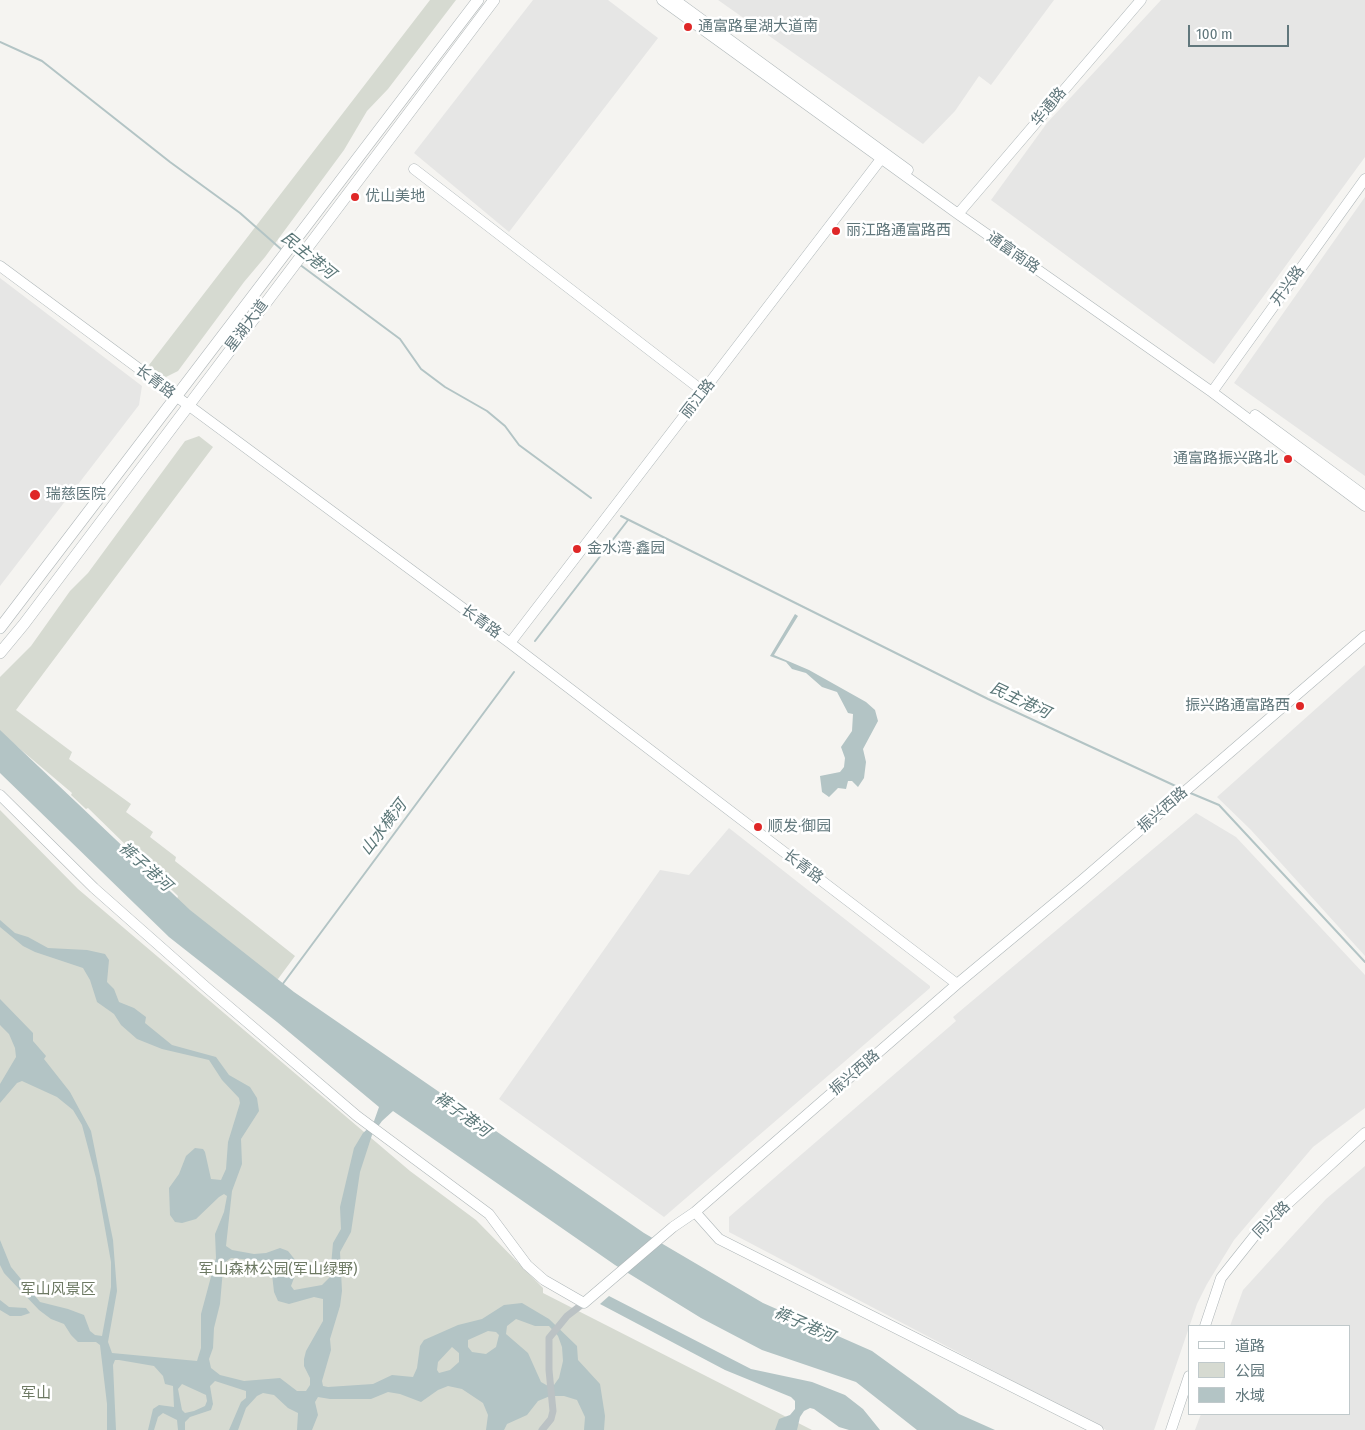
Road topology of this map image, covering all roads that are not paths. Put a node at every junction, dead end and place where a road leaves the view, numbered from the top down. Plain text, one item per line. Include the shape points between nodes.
1 (478, 0) edge
2 (494, 0) edge
3 (662, 0) edge
4 (675, 0) edge
5 (1141, 0) edge
6 (882, 156) junction
7 (414, 169) dead end
8 (1365, 179) edge
9 (960, 211) junction
10 (0, 266) edge
11 (1213, 390) junction
12 (704, 392) junction
13 (176, 398) junction
14 (187, 406) junction
15 (1365, 496) edge
16 (1365, 506) edge
17 (0, 628) edge
18 (1365, 636) edge
19 (510, 643) junction
20 (0, 653) edge
21 (0, 795) edge
22 (957, 984) junction
23 (1365, 1133) edge
24 (695, 1212) junction
25 (584, 1303) junction
26 (1205, 1325) edge
27 (1188, 1379) edge
28 (542, 1430) edge
29 (1098, 1430) edge
30 (1171, 1430) edge

1 - 13 main road, 星湖大道
2 - 14 main road, 星湖大道
3 - 6 street, 通富南路
4 - 6 street, 通富南路
5 - 9 street, 华通路
6 - 9 street, 通富南路
6 - 12 street, 丽江路
7 - 12 street
8 - 11 street, 开兴路
9 - 11 street, 通富南路
10 - 13 street, 长青路
11 - 15 street, 通富南路 via 1322,462
11 - 16 street, 通富南路
12 - 19 street, 丽江路
13 - 14 street, 长青路
13 - 17 main road, 星湖大道
14 - 19 street, 长青路
14 - 20 main road, 星湖大道
18 - 22 street, 振兴西路
19 - 22 street, 长青路
21 - 25 street via 108,901 206,987 373,1128 489,1214 518,1254 539,1275
22 - 24 street, 振兴西路
23 - 26 street, 同兴路 via 1260,1229 1221,1278
24 - 25 street, 振兴西路
24 - 29 street via 719,1240
25 - 28 street via 567,1316 549,1338 552,1416
27 - 30 street

